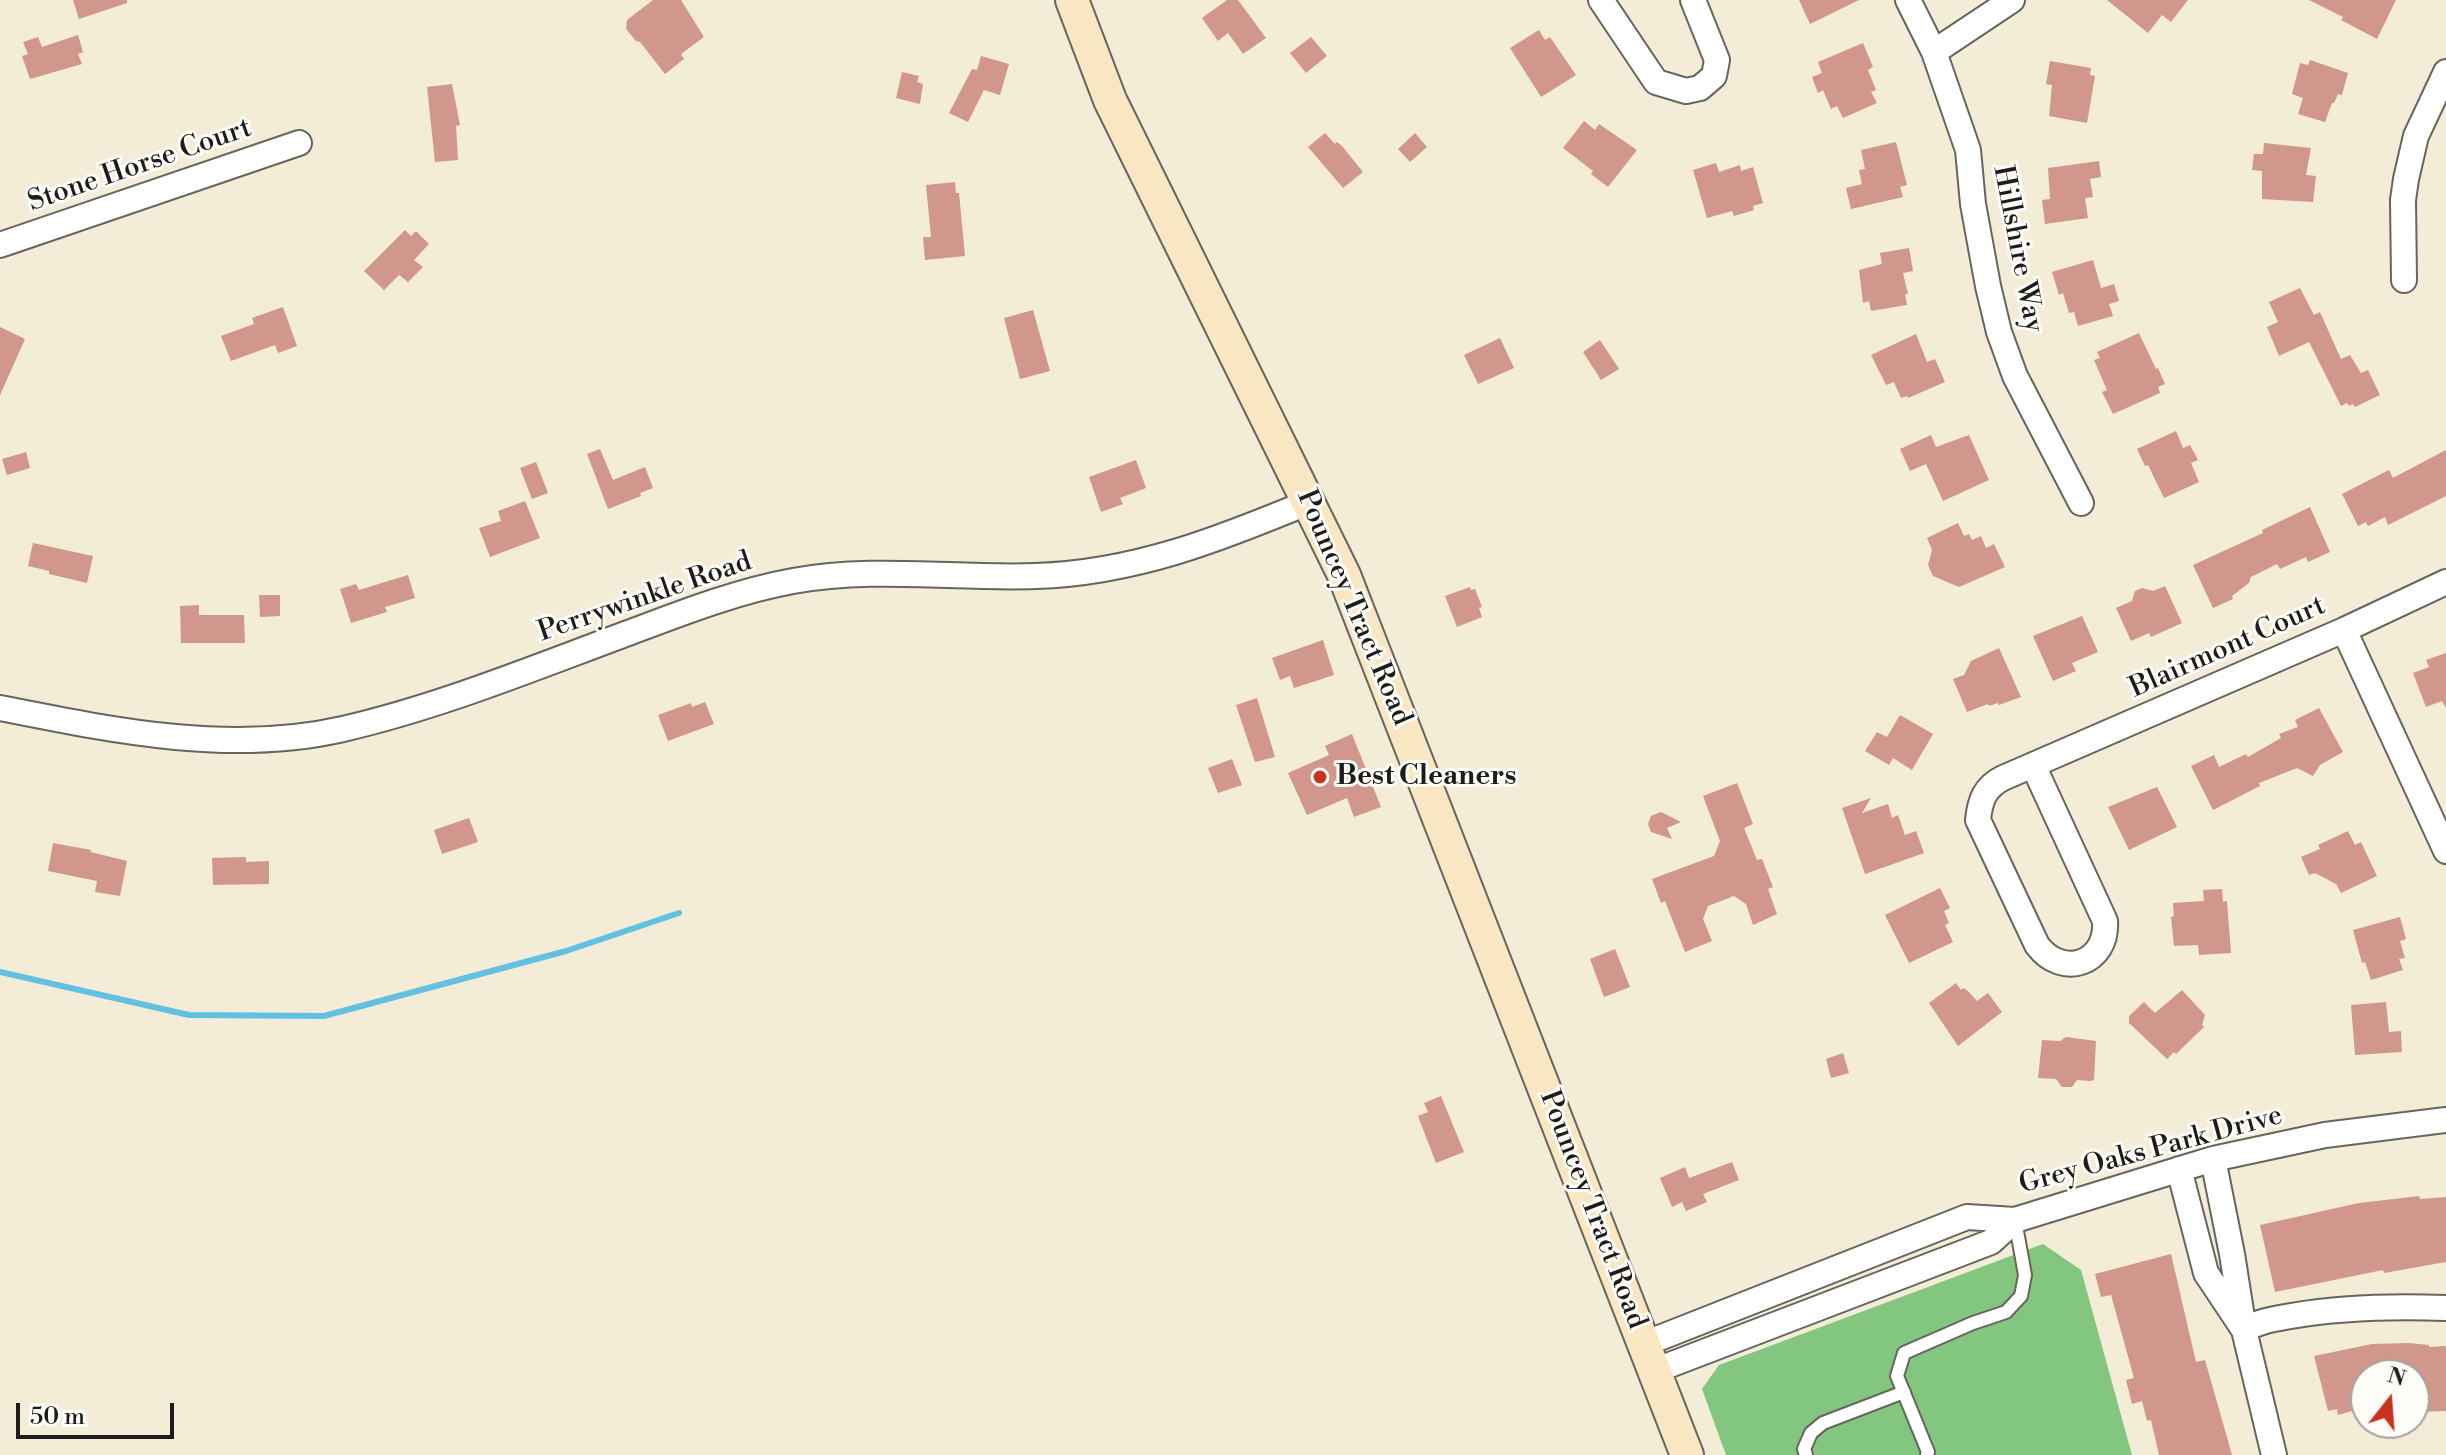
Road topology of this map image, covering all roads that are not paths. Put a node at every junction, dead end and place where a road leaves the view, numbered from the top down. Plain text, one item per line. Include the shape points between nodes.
1 (1072, 0) edge
2 (1601, 0) edge
3 (1693, 0) edge
4 (1908, 0) edge
5 (2012, 0) edge
6 (1934, 52) junction
7 (2446, 72) edge
8 (299, 143) dead end
9 (0, 245) edge
10 (2404, 280) dead end
11 (1309, 502) junction
12 (2081, 503) dead end
13 (2446, 582) edge
14 (2344, 630) junction
15 (0, 708) edge
16 (2033, 765) junction
17 (2446, 851) edge
18 (2446, 1120) edge
19 (2213, 1159) junction
20 (2179, 1169) junction
21 (2015, 1220) junction
22 (2446, 1308) edge
23 (2244, 1330) junction
24 (1649, 1358) junction
25 (1904, 1392) junction
26 (1687, 1455) edge
27 (1806, 1455) edge
28 (1927, 1455) edge
29 (2274, 1455) edge

1 - 11 main road, Pouncey Tract Road via 1110,100
2 - 3 street via 1656,82 1686,91 1714,76 1717,60
4 - 6 street, Hillshire Way
5 - 6 street
6 - 12 street, Hillshire Way via 1968,150 1973,204 1999,332 2015,376
7 - 10 street via 2416,136 2406,179
8 - 9 street, Stone Horse Court
11 - 15 street, Perrywinkle Road via 1198,546 1098,571 1034,576 862,573 790,581 657,622 442,702 317,733 263,739 170,736
11 - 24 main road, Pouncey Tract Road via 1382,668
13 - 14 street, Blairmont Court
14 - 16 street, Blairmont Court
14 - 17 street
16 - 16 street, Blairmont Court via 1994,783 1981,799 1978,820 2037,945 2052,959 2071,964 2098,950 2105,921
18 - 19 street, Grey Oaks Park Drive via 2325,1135
19 - 20 street, Grey Oaks Park Drive
19 - 23 street
20 - 21 street, Grey Oaks Park Drive
20 - 23 street via 2206,1273
21 - 24 street, Grey Oaks Park Drive via 1991,1242
21 - 25 lane via 2025,1275 2021,1296 2006,1312 1904,1353 1897,1376
22 - 23 street via 2328,1309 2257,1322
23 - 29 street
24 - 26 main road, Pouncey Tract Road
25 - 27 lane via 1823,1423 1811,1433
25 - 28 lane

